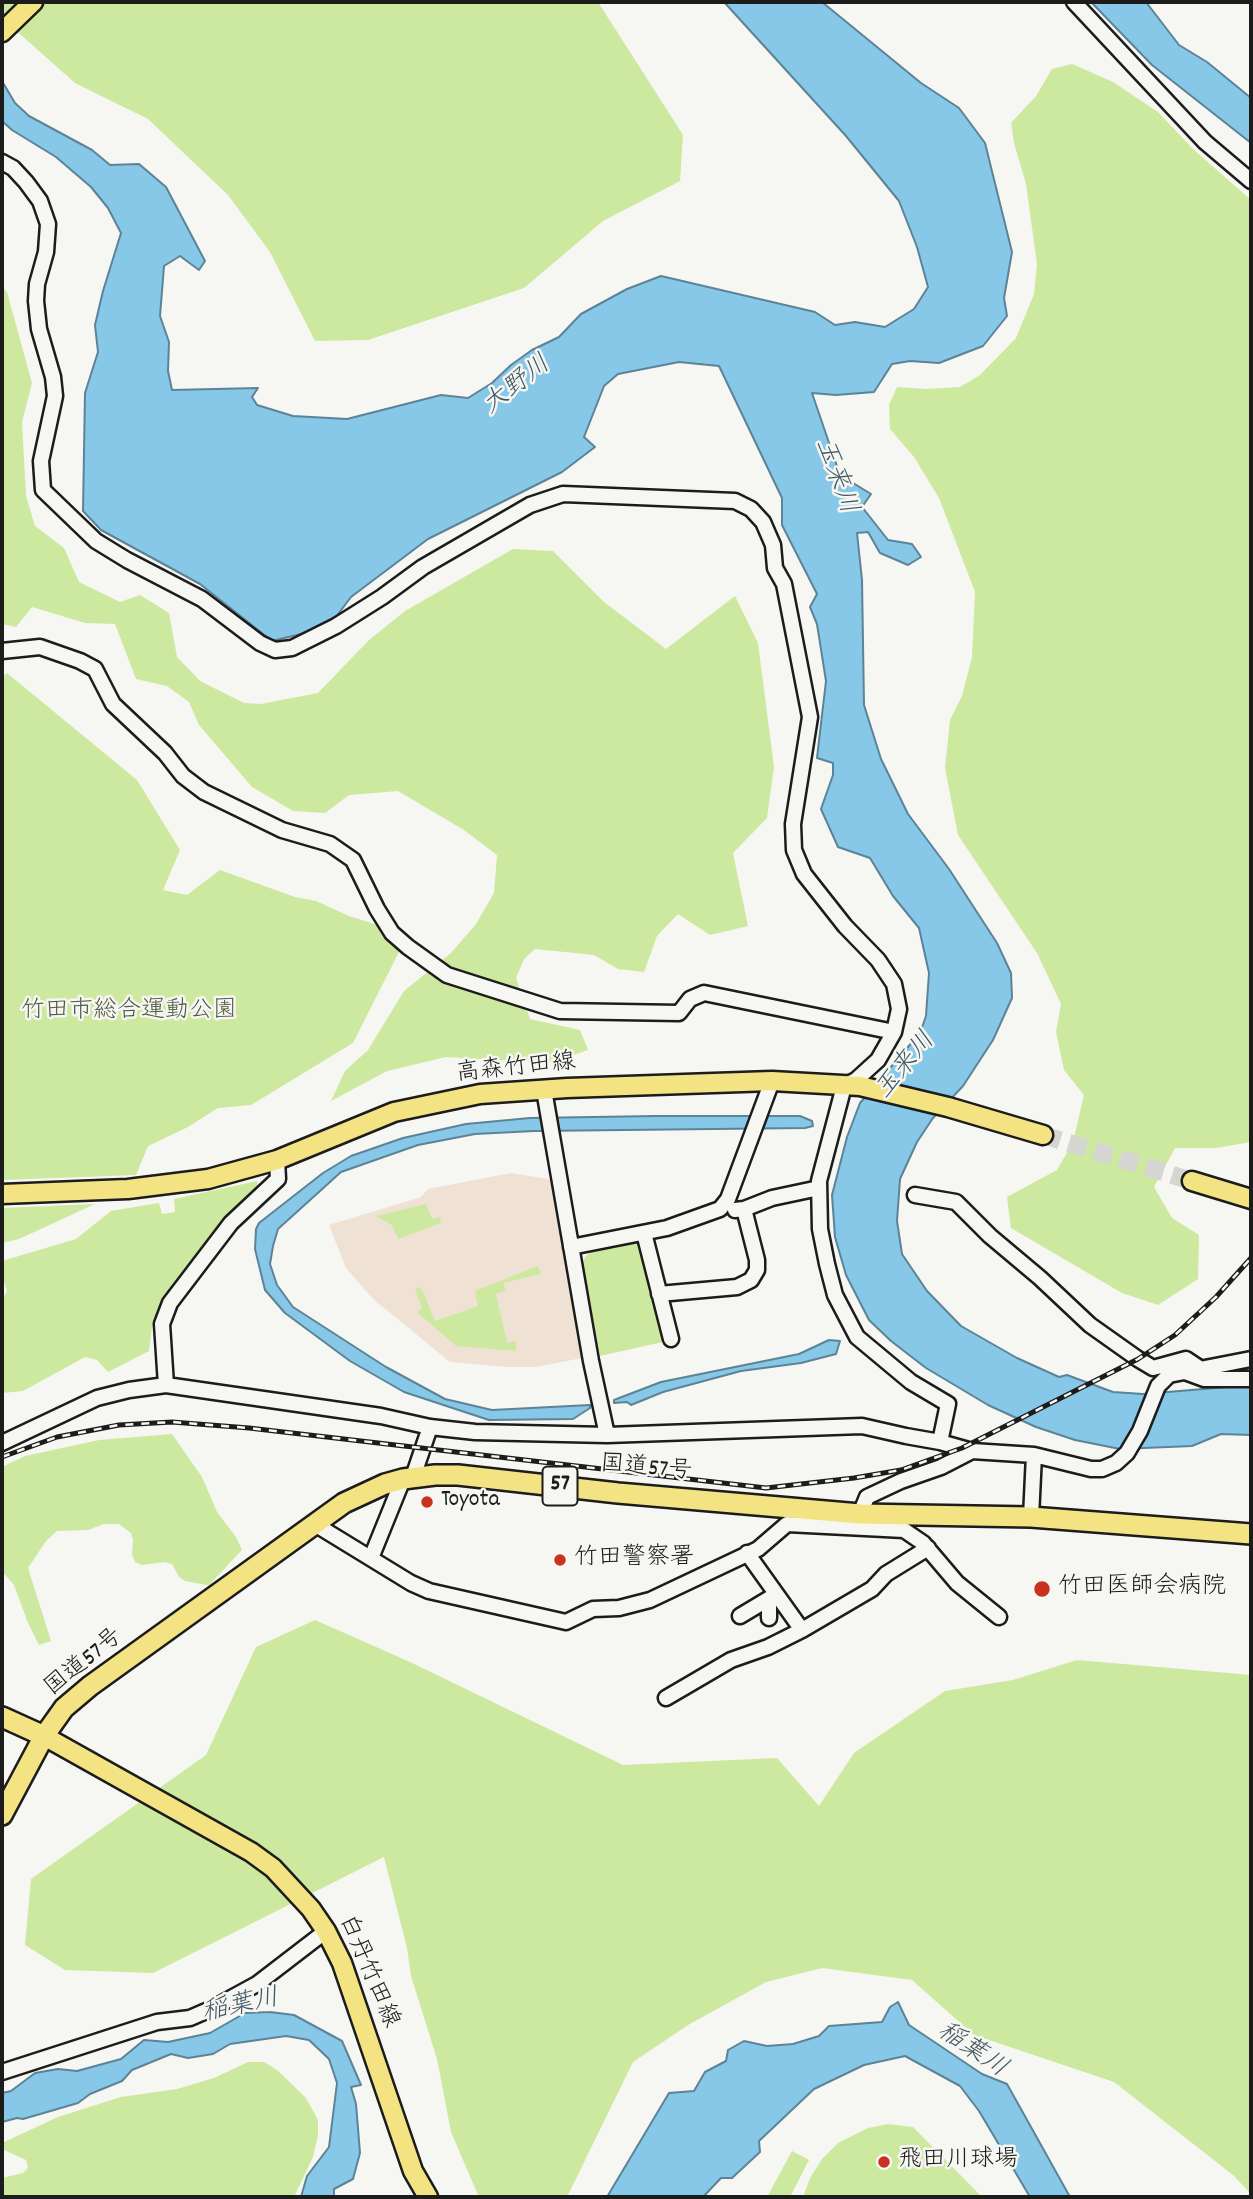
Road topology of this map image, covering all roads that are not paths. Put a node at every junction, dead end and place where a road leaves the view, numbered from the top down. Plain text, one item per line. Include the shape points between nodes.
1 (33, 2) edge
2 (1074, 2) edge
3 (2, 32) edge
4 (2, 162) edge
5 (1251, 181) edge
6 (2, 651) edge
7 (894, 1032) junction
8 (852, 1086) junction
9 (769, 1089) junction
10 (544, 1090) junction
11 (1043, 1135) tunnel mouth
12 (277, 1160) junction
13 (1192, 1181) tunnel mouth
14 (819, 1188) junction
15 (2, 1194) edge
16 (915, 1195) dead end
17 (1251, 1199) edge
18 (720, 1209) junction
19 (744, 1209) junction
20 (644, 1233) junction
21 (571, 1247) junction
22 (659, 1294) junction
23 (671, 1339) dead end
24 (1251, 1359) edge
25 (1201, 1369) junction
26 (1185, 1372) junction
27 (1251, 1379) edge
28 (166, 1385) junction
29 (430, 1427) junction
30 (607, 1435) junction
31 (940, 1441) junction
32 (2, 1443) edge
33 (972, 1451) junction
34 (1034, 1455) junction
35 (408, 1478) junction
36 (860, 1514) junction
37 (1031, 1517) junction
38 (313, 1523) junction
39 (1251, 1534) edge
40 (928, 1548) junction
41 (747, 1553) junction
42 (370, 1558) junction
43 (772, 1597) junction
44 (740, 1616) dead end
45 (769, 1618) dead end
46 (999, 1618) dead end
47 (802, 1630) junction
48 (666, 1698) dead end
49 (2, 1717) edge
50 (44, 1737) junction
51 (2, 1815) edge
52 (326, 1931) junction
53 (2, 2072) edge
54 (428, 2197) edge

1 - 3 main road
2 - 5 street via 1205,142
4 - 7 street via 26,182 40,201 48,224 36,301 55,396 41,461 43,490 96,541 202,599 275,650 292,649 336,626 530,505 563,494 735,501 751,509 773,545 810,717 793,824 794,850 804,874 894,984 899,1009
6 - 7 street via 40,646 95,669 113,704 204,792 282,830 330,844 353,860 392,933 447,975 560,1011 679,1013 690,999 704,993
7 - 8 street via 878,1060
8 - 9 main road, 高森竹田線
8 - 11 main road, 高森竹田線
8 - 14 street
9 - 10 main road, 高森竹田線
9 - 18 street via 728,1199
10 - 12 main road, 高森竹田線 via 480,1094 394,1112
10 - 21 street
12 - 15 main road, 高森竹田線 via 190,1182
12 - 28 street via 278,1179 231,1223 170,1303 162,1324
13 - 17 main road
14 - 19 street
14 - 31 street via 820,1229 835,1295 857,1337 911,1382 948,1404
16 - 25 street via 956,1202 1090,1325 1138,1359 1153,1368 1186,1359
18 - 19 street
18 - 20 street
19 - 22 street via 757,1260 751,1280 737,1287
20 - 21 street
20 - 22 street
21 - 30 street
22 - 23 street
24 - 25 street
25 - 26 street
26 - 27 street via 1204,1379
26 - 34 street via 1169,1375 1158,1386 1140,1431 1116,1463 1091,1469
28 - 29 street
28 - 32 street via 97,1398
29 - 30 street
29 - 35 street
30 - 31 street via 862,1426
31 - 33 street
33 - 34 street
33 - 36 street via 867,1497
34 - 37 street
35 - 36 highway, 国道57号 / 57 via 458,1475
35 - 38 highway, 国道57号 / 57 via 366,1492
35 - 42 street
36 - 37 highway, 国道57号 / 57
37 - 39 highway, 国道57号 / 57
38 - 42 street
38 - 50 highway, 国道57号 / 57 via 90,1686 64,1708
40 - 41 street via 904,1531 787,1524
40 - 46 street via 957,1583
40 - 47 street via 886,1574 872,1589
41 - 42 street via 650,1600 593,1609 566,1622 429,1591
41 - 43 street
43 - 44 street
43 - 45 street
43 - 47 street
47 - 48 street via 731,1660
49 - 50 highway
50 - 51 highway, 国道57号 / 57
50 - 52 main road, 白丹竹田線 via 251,1852 291,1885
52 - 53 street via 257,1984 213,2008
52 - 54 main road, 白丹竹田線 via 356,2000 413,2171

